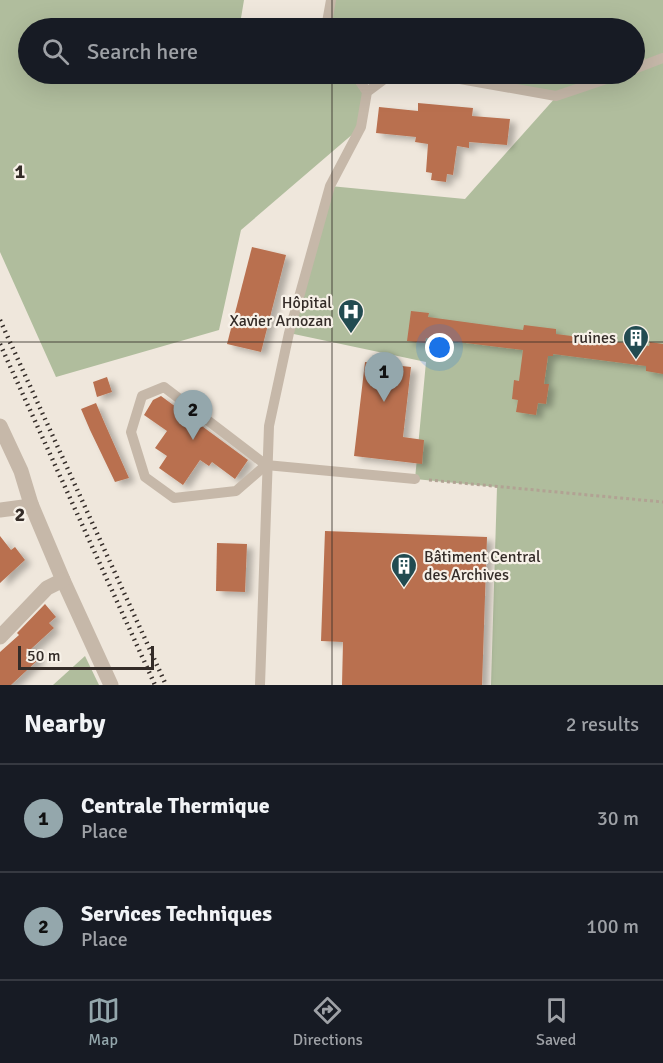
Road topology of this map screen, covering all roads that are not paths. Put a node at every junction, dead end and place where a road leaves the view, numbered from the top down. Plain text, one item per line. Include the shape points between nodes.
1 (331, 0) edge
2 (328, 18) edge
3 (663, 58) edge
4 (645, 65) edge
5 (362, 84) edge
6 (377, 84) edge
7 (488, 84) edge
8 (591, 84) edge
9 (367, 92) junction
10 (0, 426) edge
11 (266, 465) junction
12 (415, 479) road end
13 (31, 504) junction
14 (0, 510) edge
15 (63, 580) junction
16 (0, 637) edge
17 (111, 685) edge
18 (260, 685) edge

1 - 2 lane
3 - 4 lane
5 - 9 lane
6 - 9 lane
7 - 8 lane via 556,96
9 - 11 lane via 362,127 330,186 289,333 269,426
10 - 13 street
11 - 11 lane via 164,387 142,396 131,432 145,477 174,498 236,491
11 - 12 lane
11 - 18 lane
13 - 14 street
13 - 15 street
15 - 16 street via 47,588
15 - 17 street

